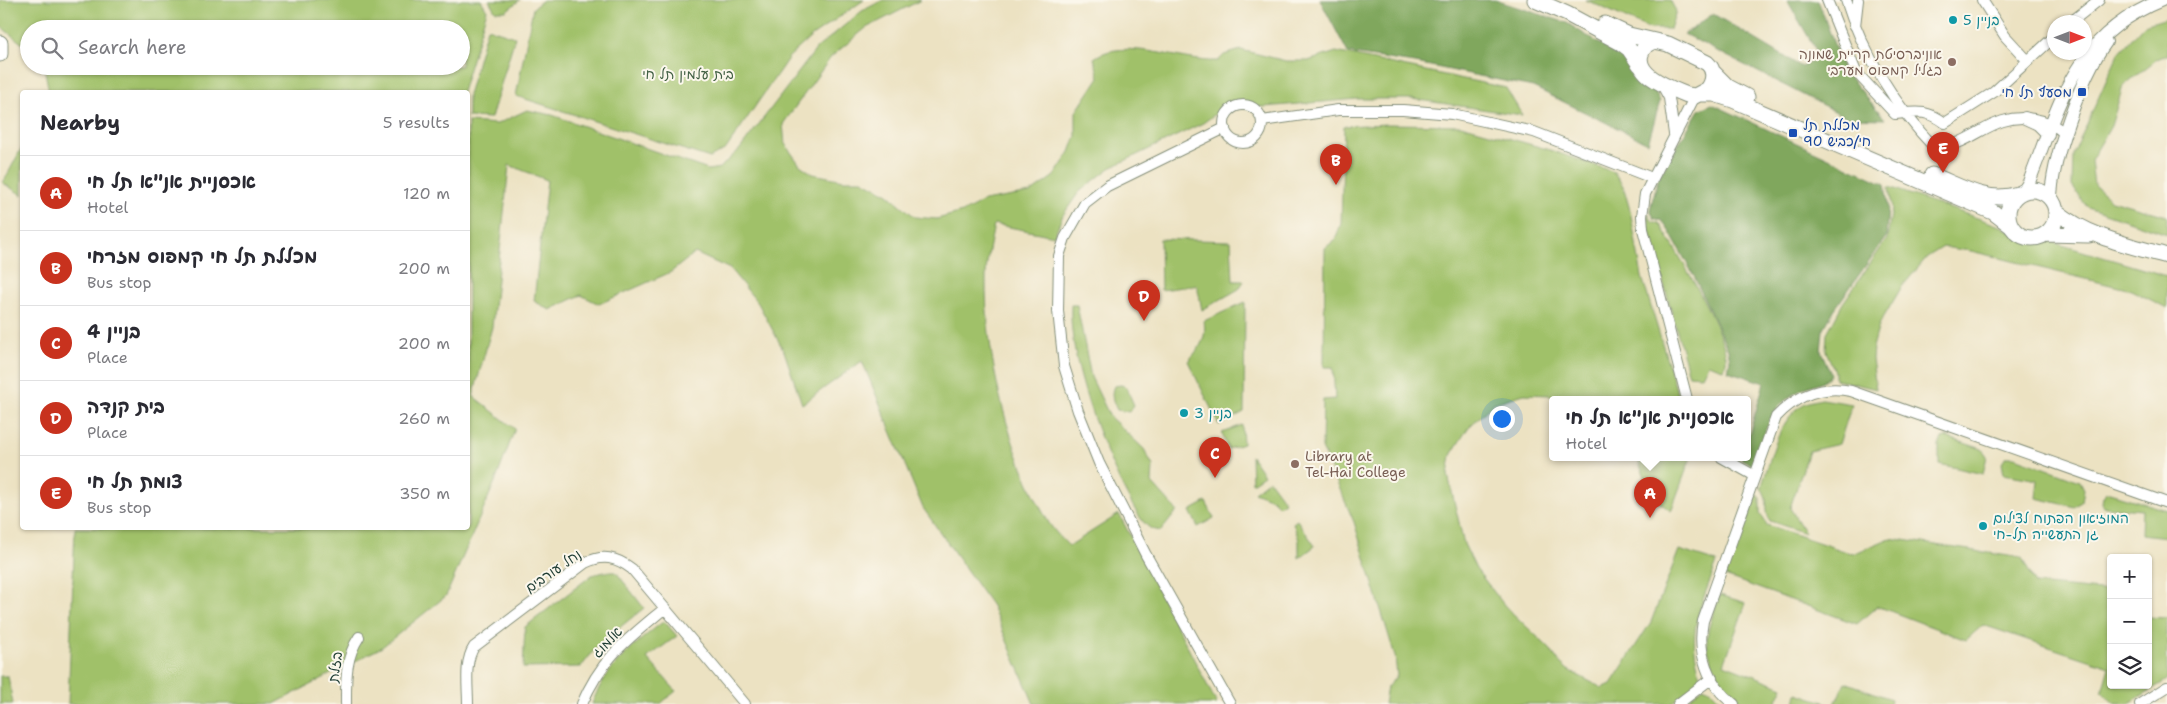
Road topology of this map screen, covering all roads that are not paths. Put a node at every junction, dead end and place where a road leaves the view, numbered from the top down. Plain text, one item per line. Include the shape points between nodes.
1 (1535, 0) edge
2 (1557, 0) edge
3 (1827, 0) edge
4 (1846, 0) edge
5 (1858, 0) edge
6 (1982, 0) edge
7 (2099, 0) edge
8 (2162, 0) edge
9 (2080, 15) edge
10 (2119, 24) junction
11 (1854, 28) junction
12 (1655, 41) junction
13 (0, 43) edge
14 (2047, 43) edge
15 (0, 54) edge
16 (2028, 60) junction
17 (1640, 65) junction
18 (1712, 71) junction
19 (1660, 82) junction
20 (1697, 95) junction
21 (1907, 113) junction
22 (2025, 118) joint
23 (1262, 121) junction
24 (1225, 128) junction
25 (2049, 129) junction
26 (1674, 134) junction
27 (2065, 134) junction
28 (1652, 178) junction
29 (2020, 193) junction
30 (2054, 206) junction
31 (2010, 225) junction
32 (2046, 234) junction
33 (2100, 236) junction
34 (2167, 256) edge
35 (1686, 396) edge
36 (1728, 461) edge
37 (1755, 476) junction
38 (2167, 502) edge
39 (665, 608) junction
40 (359, 637) dead end
41 (1712, 678) junction
42 (2167, 687) edge
43 (346, 704) edge
44 (468, 704) edge
45 (582, 704) edge
46 (745, 704) edge
47 (1230, 704) edge
48 (1678, 704) edge
49 (1734, 704) edge
50 (2140, 704) edge

1 - 17 highway via 1621,43
2 - 12 highway via 1629,35
3 - 21 street via 1856,72 1895,114
4 - 11 street
5 - 11 street
6 - 16 street via 2004,36
7 - 9 street
8 - 10 main road
10 - 25 main road via 2077,68
10 - 27 main road via 2093,63
11 - 21 street via 1891,93
12 - 17 highway via 1642,50
12 - 18 highway via 1702,60
13 - 15 highway
14 - 16 street
16 - 21 street via 1994,92 1945,123 1933,114
17 - 19 highway
18 - 20 highway via 1711,85
18 - 29 highway via 1728,87 1749,99 1988,198 2002,199
19 - 20 highway via 1687,95
19 - 26 street via 1669,98
20 - 26 street
20 - 31 highway via 1714,94 1733,100 1993,212
21 - 22 street via 1935,148 1944,148 1971,137 2002,120
22 - 25 main road
23 - 24 street via 1258,137 1248,143 1231,139
23 - 24 street via 1253,108 1242,105 1228,113
23 - 28 street via 1338,110 1452,114 1534,132
24 - 47 street via 1107,186 1085,203 1065,238 1059,256 1058,311 1064,366 1099,463 1146,555
25 - 27 street
25 - 29 main road via 2029,182
26 - 28 street
27 - 30 main road via 2051,184
28 - 35 street via 1643,204 1643,229
29 - 30 highway via 2038,191
29 - 31 highway via 2008,210
30 - 32 highway via 2054,225
30 - 33 highway via 2077,226
31 - 32 highway via 2014,231 2028,238
32 - 33 highway
33 - 34 highway
36 - 37 street
37 - 38 street via 1776,417 1796,400 1816,391 1840,389
37 - 41 street via 1703,621 1701,650
39 - 44 street, נחל עורבים via 622,561 611,557 585,563 474,646 468,665
39 - 45 street, אלמוג via 605,662 591,682
39 - 46 street, נחל עורבים
40 - 43 street, בזלת via 348,661
41 - 48 street
41 - 49 street
42 - 50 street

